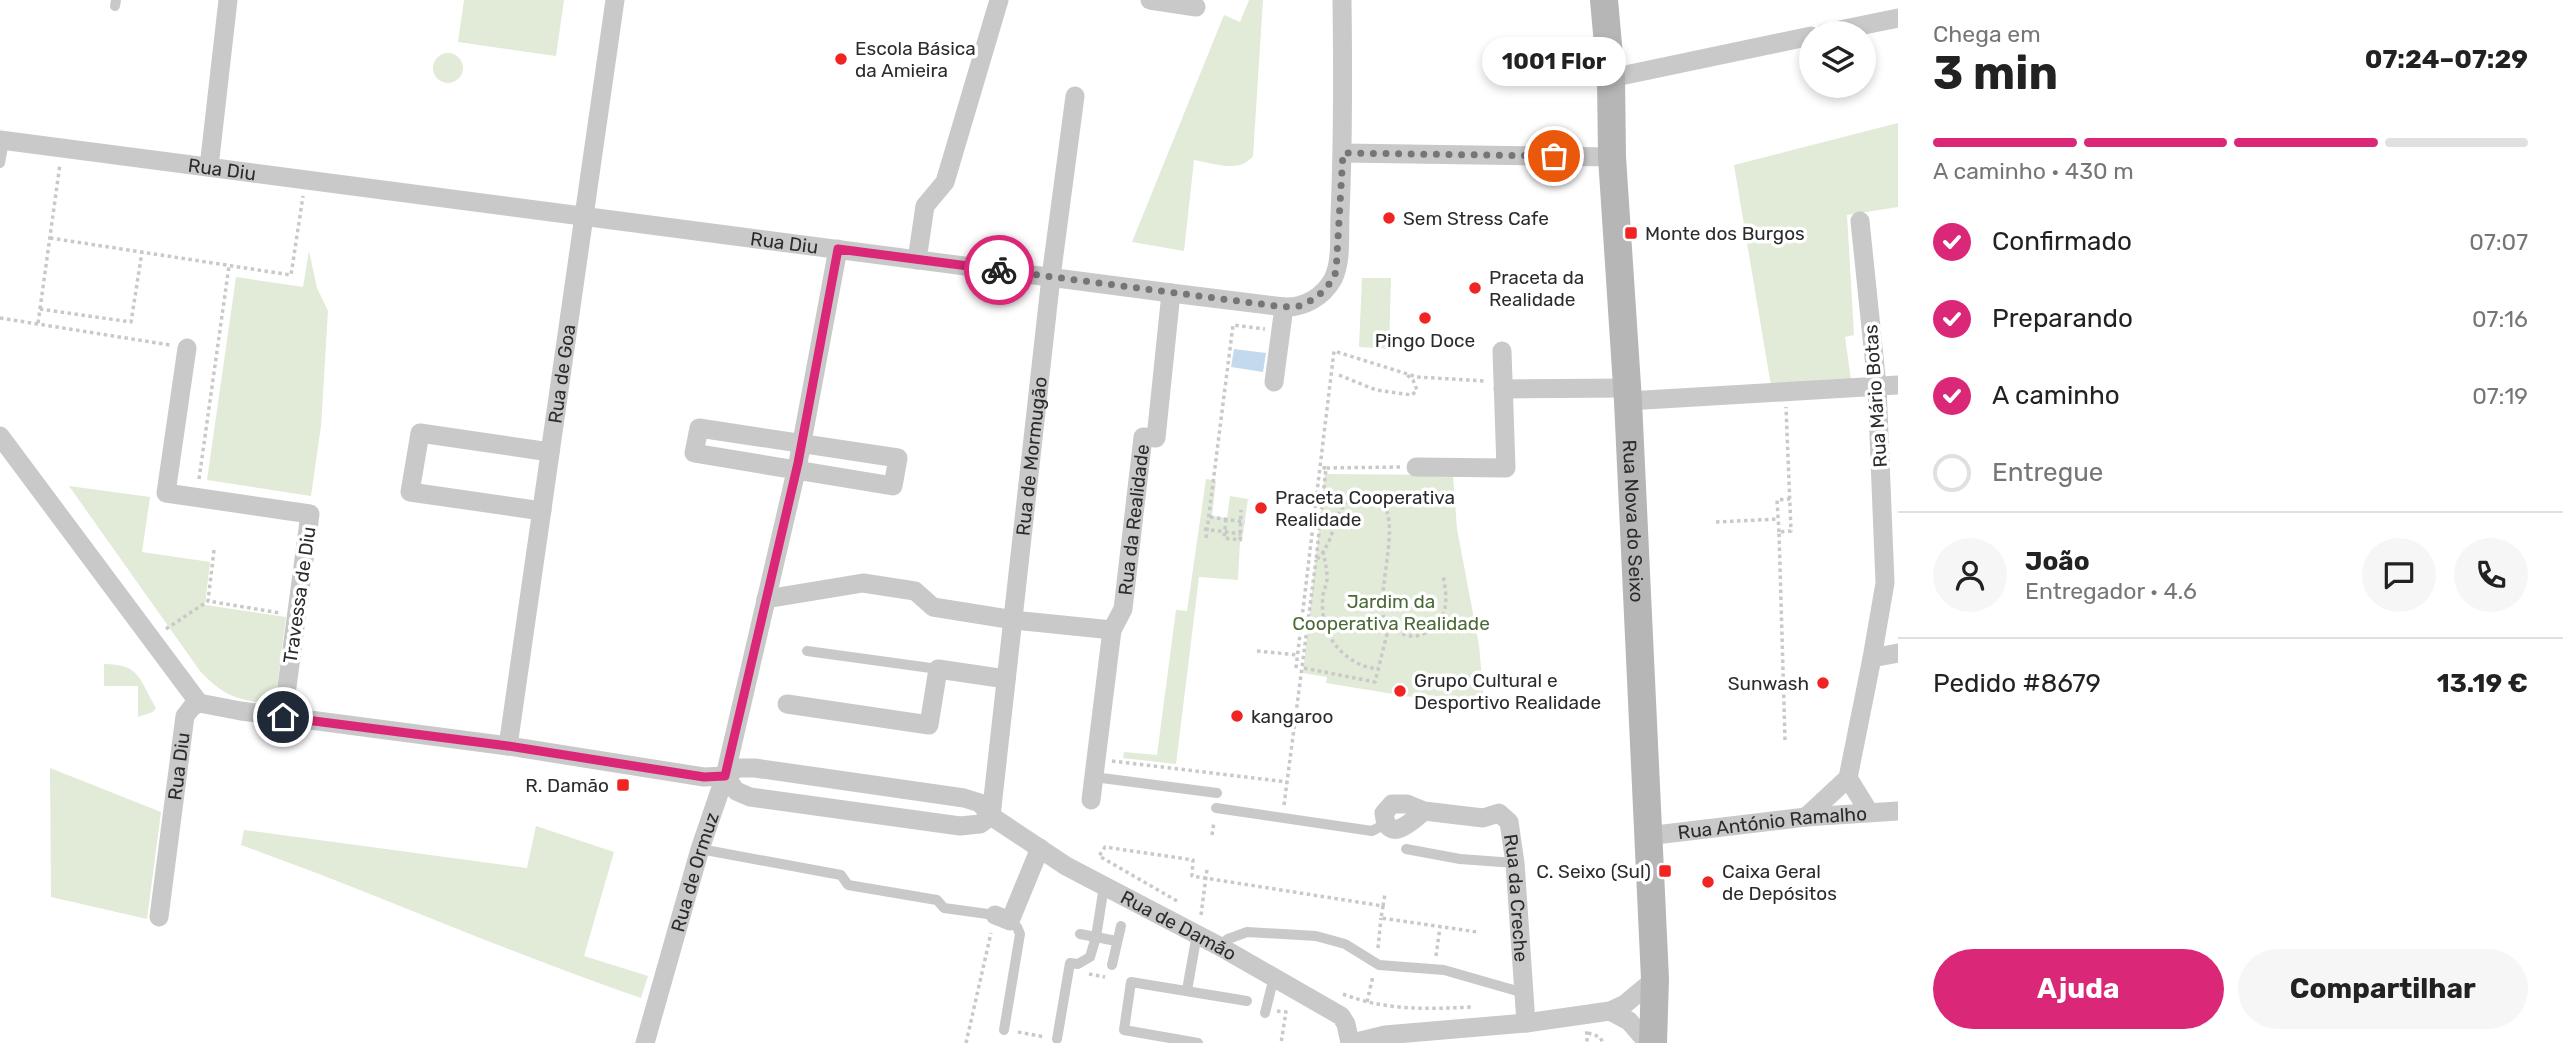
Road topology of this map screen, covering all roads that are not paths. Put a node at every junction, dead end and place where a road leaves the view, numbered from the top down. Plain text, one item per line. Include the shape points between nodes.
1 (228, 0) edge
2 (615, 0) edge
3 (999, 0) edge
4 (1150, 0) edge
5 (1342, 0) edge
6 (1604, 0) edge
7 (1196, 7) dead end
8 (1898, 18) edge
9 (1876, 23) edge
10 (1799, 39) edge
11 (1611, 78) junction
12 (1075, 96) dead end
13 (2, 140) edge
14 (1343, 153) junction
15 (1612, 157) junction
16 (0, 163) edge
17 (209, 167) junction
18 (584, 217) junction
19 (1860, 221) dead end
20 (838, 249) junction
21 (917, 260) junction
22 (1051, 277) junction
23 (1171, 293) junction
24 (1284, 307) junction
25 (187, 348) road end
26 (1502, 351) dead end
27 (1274, 382) dead end
28 (1877, 386) junction
29 (1898, 386) edge
30 (1503, 389) junction
31 (1627, 394) junction
32 (0, 436) edge
33 (802, 443) junction
34 (550, 452) junction
35 (1416, 467) road end
36 (796, 471) junction
37 (542, 511) junction
38 (766, 599) junction
39 (1014, 620) junction
40 (1112, 631) junction
41 (807, 651) dead end
42 (1898, 653) edge
43 (1872, 658) junction
44 (938, 669) junction
45 (1006, 679) junction
46 (199, 703) junction
47 (787, 704) dead end
48 (283, 717) junction
49 (508, 746) junction
50 (1095, 768) junction
51 (725, 776) junction
52 (1848, 778) junction
53 (1217, 793) dead end
54 (1091, 800) dead end
55 (1898, 811) edge
56 (1215, 812) road end
57 (1869, 812) junction
58 (991, 816) junction
59 (1806, 817) junction
60 (1387, 823) joint
61 (1647, 836) junction
62 (1040, 848) junction
63 (700, 849) junction
64 (1406, 849) dead end
65 (1515, 863) junction
66 (1104, 886) junction
67 (159, 917) dead end
68 (1003, 918) junction
69 (1121, 926) dead end
70 (1080, 934) dead end
71 (1197, 934) junction
72 (1096, 937) junction
73 (1116, 941) junction
74 (1220, 946) junction
75 (1112, 965) dead end
76 (1274, 978) junction
77 (1655, 979) junction
78 (1186, 990) junction
79 (1524, 993) junction
80 (1247, 1001) dead end
81 (1610, 1011) junction
82 (1265, 1013) dead end
83 (1526, 1023) junction
84 (1004, 1030) road end
85 (1057, 1039) road end
86 (1382, 1039) edge
87 (645, 1043) edge
88 (1198, 1043) edge
89 (1351, 1043) edge
90 (1650, 1043) edge

1 - 17 street
2 - 18 street, Rua de Goa
3 - 21 street via 946,182 925,206
4 - 7 street
5 - 14 street, Rua Diu
6 - 11 main road, Rua Nova do Seixo
8 - 9 street
10 - 11 street
11 - 15 main road, Rua Nova do Seixo
12 - 22 street, Rua de Mormugão
13 - 16 lane
13 - 17 street, Rua Diu
14 - 15 street
14 - 24 street, Rua Diu via 1336,272 1316,298
15 - 31 main road, Rua Nova do Seixo
17 - 18 street, Rua Diu
18 - 20 street, Rua Diu
18 - 34 street, Rua de Goa
19 - 28 street, Rua Mário Botas
20 - 21 street, Rua Diu
20 - 33 street, Rua de Ormuz
21 - 22 street, Rua Diu
22 - 23 street, Rua Diu
22 - 39 street, Rua de Mormugão
23 - 24 street, Rua Diu
23 - 40 street, Rua da Realidade via 1156,438 1143,437 1123,609
24 - 27 street
25 - 48 street, Travessa de Diu via 166,493 310,514
26 - 30 street
28 - 29 street
28 - 31 street
28 - 43 street, Rua Mário Botas via 1885,583
30 - 31 street
30 - 35 street via 1506,468
31 - 61 main road, Rua Nova do Seixo
32 - 46 street
33 - 36 street, Rua de Ormuz
33 - 36 street via 898,458 893,486
33 - 36 street via 699,428 696,440 694,453
34 - 37 street, Rua de Goa
34 - 37 street via 420,433 410,492
36 - 38 street, Rua de Ormuz
37 - 49 street, Rua de Goa
38 - 39 street via 863,583 915,591 933,607
38 - 51 street, Rua de Ormuz
39 - 40 street
39 - 45 street, Rua de Mormugão
40 - 50 street, Rua da Realidade
41 - 44 lane
42 - 43 street
43 - 52 street, Rua Mário Botas
44 - 45 street
44 - 47 street via 929,725
45 - 58 street, Rua de Mormugão
46 - 48 street, Rua de Damão
46 - 67 street, Rua Diu via 185,716
48 - 49 street, Rua de Damão
49 - 51 street, Rua de Damão via 704,777
50 - 53 lane
50 - 54 street, Rua da Realidade
51 - 58 street, Rua de Damão via 738,768 755,768 951,796 980,803
51 - 58 street via 736,791 750,797 960,826 980,824
51 - 63 street, Rua de Ormuz
52 - 57 street
52 - 59 street
55 - 57 street, Rua António Ramalho
56 - 60 lane via 1372,831
57 - 59 street, Rua António Ramalho
58 - 62 street, Rua de Damão
59 - 61 street, Rua António Ramalho
60 - 65 street, Rua da Creche via 1396,830 1404,828 1424,811 1504,816 1509,822
61 - 77 main road, Rua Nova do Seixo
62 - 66 street, Rua de Damão
62 - 68 street
63 - 68 lane via 841,875 848,885 937,900 944,908
63 - 87 street, Rua de Ormuz
64 - 65 lane
65 - 79 street, Rua da Creche
66 - 71 street, Rua de Damão
66 - 72 lane
68 - 84 lane via 1020,934
69 - 73 lane
70 - 72 lane
71 - 74 street, Rua de Damão
71 - 78 lane
72 - 73 lane
72 - 85 lane via 1090,957 1070,963
73 - 75 lane
74 - 76 street, Rua de Damão
74 - 79 lane via 1247,932 1294,933 1345,944 1376,963 1434,968
76 - 82 lane
76 - 89 street, Rua de Damão via 1341,1016
77 - 81 street
77 - 90 main road, Rua Nova do Seixo
78 - 80 lane
78 - 88 lane via 1131,982 1124,1030
79 - 83 street, Rua da Creche
81 - 83 street
81 - 90 street via 1625,1017
83 - 86 street
86 - 89 street

